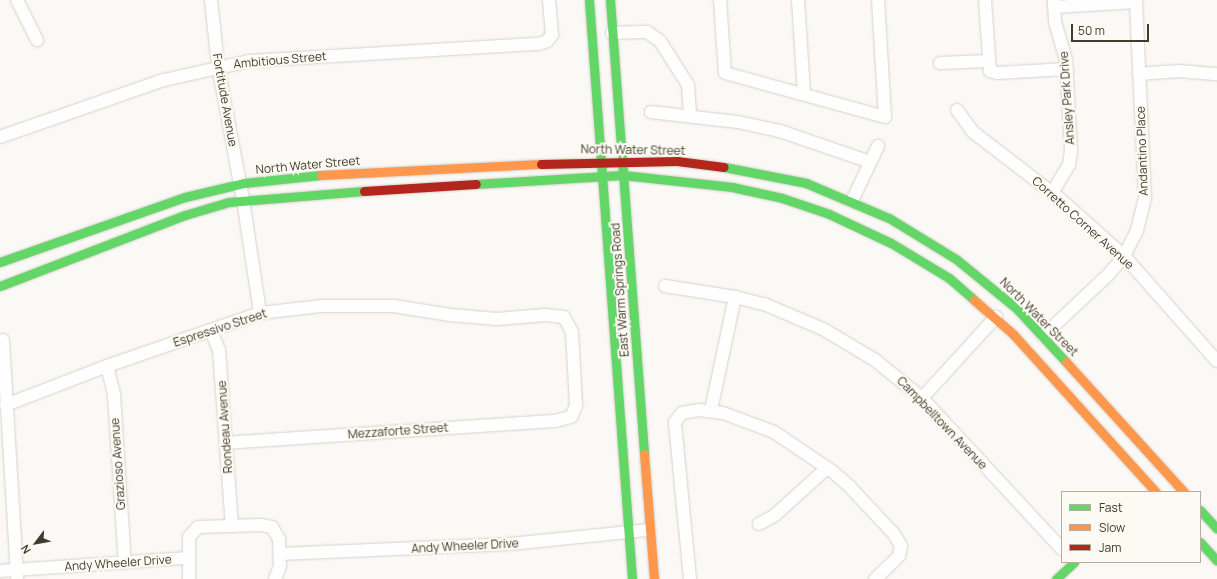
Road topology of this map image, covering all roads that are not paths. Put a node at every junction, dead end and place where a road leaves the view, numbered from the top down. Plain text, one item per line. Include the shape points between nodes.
1 (16, 0) edge
2 (211, 0) edge
3 (549, 0) edge
4 (589, 0) edge
5 (610, 0) edge
6 (720, 0) edge
7 (798, 0) edge
8 (878, 0) edge
9 (985, 0) edge
10 (1136, 1) edge
11 (1054, 4) edge
12 (612, 33) junction
13 (37, 40) dead end
14 (988, 61) junction
15 (940, 63) dead end
16 (218, 66) junction
17 (1067, 69) junction
18 (1139, 74) junction
19 (1217, 74) edge
20 (804, 94) junction
21 (958, 110) dead end
22 (651, 112) dead end
23 (690, 116) junction
24 (0, 137) edge
25 (878, 146) dead end
26 (623, 160) junction
27 (599, 161) junction
28 (870, 162) junction
29 (623, 175) junction
30 (600, 176) junction
31 (240, 183) junction
32 (1052, 193) junction
33 (244, 200) junction
34 (852, 201) junction
35 (1124, 256) junction
36 (0, 262) edge
37 (0, 286) edge
38 (665, 286) dead end
39 (736, 297) junction
40 (260, 313) junction
41 (996, 317) junction
42 (211, 331) junction
43 (1043, 336) junction
44 (3, 340) dead end
45 (1217, 361) edge
46 (107, 366) junction
47 (922, 398) junction
48 (6, 405) junction
49 (711, 410) junction
50 (571, 417) joint
51 (226, 443) junction
52 (827, 468) junction
53 (1151, 490) edge
54 (1183, 491) edge
55 (1201, 511) edge
56 (1201, 522) edge
57 (759, 524) dead end
58 (232, 526) junction
59 (649, 530) junction
60 (1217, 530) edge
61 (627, 533) junction
62 (1201, 543) edge
63 (1061, 548) edge
64 (280, 554) junction
65 (188, 558) junction
66 (1217, 561) edge
67 (125, 563) junction
68 (1073, 563) edge
69 (0, 571) edge
70 (17, 574) edge
71 (190, 579) edge
72 (275, 579) edge
73 (632, 579) edge
74 (654, 579) edge
75 (690, 579) edge
76 (875, 579) edge
77 (1056, 579) edge

1 - 13 street
2 - 16 street, Fortitude Avenue
3 - 16 street, Ambitious Street via 552,35 547,41 529,45 250,60
4 - 27 main road, East Warm Springs Road
5 - 12 main road, East Warm Springs Road
6 - 20 street via 725,73
7 - 20 street
8 - 20 street via 885,117
9 - 14 street
10 - 11 street
10 - 18 street, Andantino Place
11 - 17 street, Ansley Park Drive via 1055,22 1065,51
12 - 23 street via 647,32 660,41 688,85
12 - 26 main road, East Warm Springs Road
14 - 15 street
14 - 17 street via 990,71 997,73
16 - 24 street, Ambitious Street via 164,80
16 - 31 street, Fortitude Avenue
17 - 32 street, Ansley Park Drive via 1070,159
18 - 19 street via 1179,71
18 - 35 street, Andantino Place via 1145,199 1137,230
21 - 32 street, Corretto Corner Avenue via 973,132
22 - 23 street
23 - 28 street via 780,131
25 - 28 street
26 - 27 main road, North Water Street
26 - 29 main road, East Warm Springs Road
26 - 34 main road, North Water Street via 677,161 735,168 806,183
27 - 30 main road, East Warm Springs Road
27 - 31 main road, North Water Street via 308,176
28 - 34 street
29 - 30 main road, North Water Street
29 - 41 main road, North Water Street via 697,181 751,190 829,214 917,257 968,293
29 - 59 main road, East Warm Springs Road
30 - 33 main road, North Water Street
30 - 61 main road, East Warm Springs Road
31 - 33 street, Fortitude Avenue
31 - 36 main road, North Water Street via 185,197
32 - 35 street, Corretto Corner Avenue
33 - 37 main road, North Water Street via 185,215
33 - 40 street, Fortitude Avenue
34 - 43 main road, North Water Street via 889,218 956,260 1016,308
35 - 43 street, Andantino Place via 1109,274
35 - 45 street, Corretto Corner Avenue
38 - 39 street, Campbelltown Avenue
39 - 47 street, Campbelltown Avenue via 764,304 823,329 875,360
39 - 49 street
40 - 42 street, Espressivo Street
40 - 50 street, Espressivo Street via 321,306 387,306 497,319 545,314 564,317 572,332 576,406
41 - 47 street
41 - 53 main road, North Water Street
42 - 46 street, Espressivo Street
42 - 51 street, Rondeau Avenue via 218,350
43 - 54 main road, North Water Street
44 - 48 street
46 - 48 street, Espressivo Street
46 - 67 street, Grazioso Avenue via 114,395
47 - 63 street, Campbelltown Avenue
48 - 70 street
49 - 52 street via 774,432
49 - 75 street via 687,412 676,418 675,426
50 - 51 street, Mezzaforte Street via 555,421
51 - 58 street, Rondeau Avenue
52 - 57 street via 775,515
52 - 76 street via 850,487 894,534 901,550 897,558
55 - 60 main road
56 - 60 main road
58 - 64 street, Andy Wheeler Drive via 272,527 278,539
58 - 65 street, Andy Wheeler Drive via 198,527 189,537
59 - 61 street, Andy Wheeler Drive
59 - 74 main road, East Warm Springs Road
61 - 64 street, Andy Wheeler Drive via 510,544
61 - 73 main road, East Warm Springs Road
62 - 66 main road
64 - 72 street, Andy Wheeler Drive
65 - 67 street, Andy Wheeler Drive
65 - 71 street, Andy Wheeler Drive
67 - 70 street, Andy Wheeler Drive
68 - 77 main road
69 - 70 street, Andy Wheeler Drive

